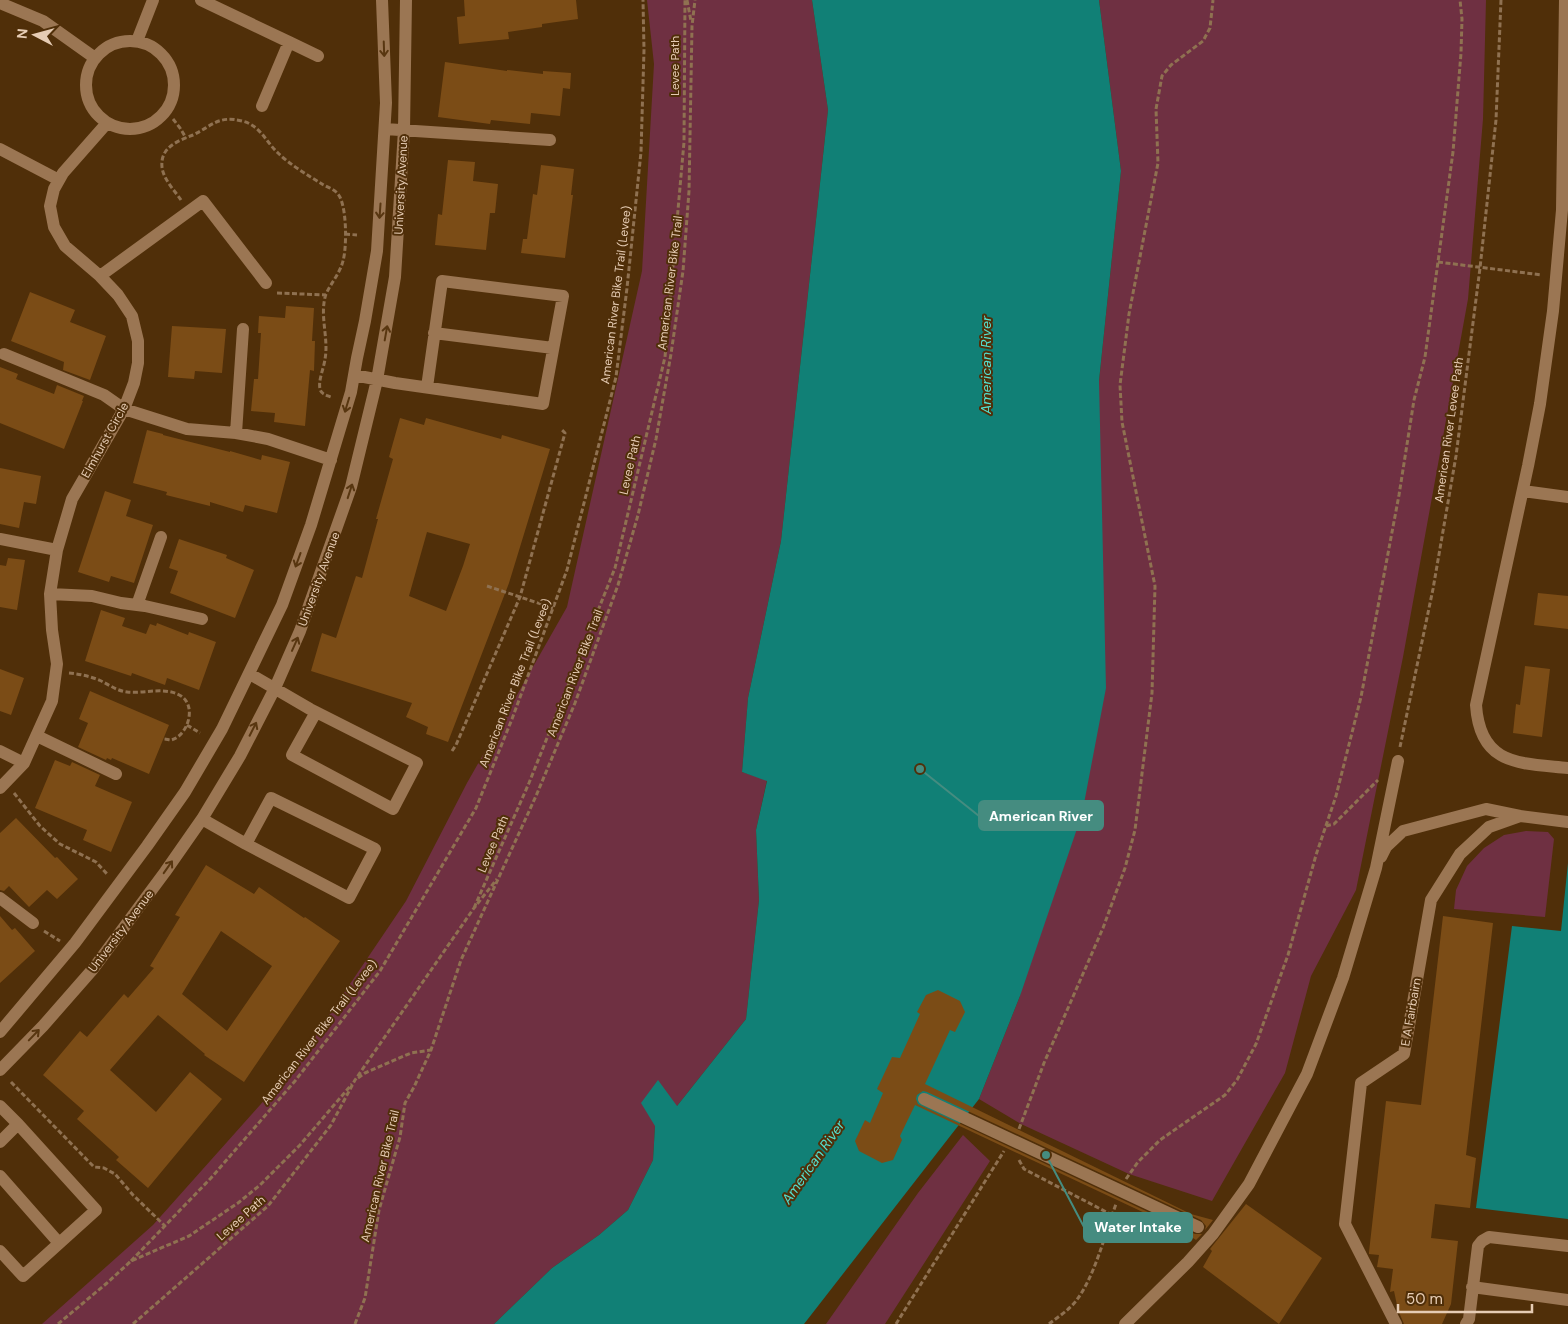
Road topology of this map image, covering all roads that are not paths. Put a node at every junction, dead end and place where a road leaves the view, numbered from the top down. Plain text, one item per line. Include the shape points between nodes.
1 (153, 0) edge
2 (201, 0) edge
3 (382, 0) edge
4 (406, 0) edge
5 (1565, 0) edge
6 (0, 2) edge
7 (137, 41) junction
8 (289, 42) junction
9 (318, 56) dead end
10 (95, 58) junction
11 (262, 106) dead end
12 (107, 123) junction
13 (385, 129) junction
14 (404, 130) junction
15 (550, 140) dead end
16 (0, 149) edge
17 (59, 180) junction
18 (1565, 210) edge
19 (100, 276) junction
20 (266, 283) road end
21 (243, 329) dead end
22 (434, 333) junction
23 (553, 348) junction
24 (4, 354) dead end
25 (354, 375) junction
26 (377, 380) junction
27 (427, 387) junction
28 (124, 409) junction
29 (236, 434) junction
30 (331, 460) junction
31 (1523, 491) junction
32 (1568, 497) edge
33 (161, 537) dead end
34 (0, 539) edge
35 (57, 550) junction
36 (50, 594) junction
37 (137, 605) junction
38 (202, 620) dead end
39 (250, 674) junction
40 (274, 688) junction
41 (316, 712) junction
42 (37, 736) junction
43 (0, 751) edge
44 (1398, 760) road end
45 (24, 763) junction
46 (1568, 768) edge
47 (116, 774) dead end
48 (2, 785) edge
49 (1520, 816) junction
50 (202, 819) junction
51 (1568, 822) edge
52 (246, 844) junction
53 (1376, 868) junction
54 (0, 898) edge
55 (33, 923) road end
56 (0, 1032) edge
57 (0, 1070) edge
58 (924, 1099) dead end
59 (0, 1106) edge
60 (18, 1124) junction
61 (0, 1142) edge
62 (0, 1176) edge
63 (1213, 1234) junction
64 (59, 1243) junction
65 (1568, 1246) edge
66 (0, 1250) edge
67 (1472, 1287) junction
68 (1568, 1300) edge
69 (1125, 1324) edge
70 (1396, 1324) edge
71 (1466, 1324) edge

1 - 7 street
2 - 8 street
3 -> 13 street, University Avenue
4 - 14 street, University Avenue
5 - 18 street
6 - 10 street via 43,21
7 - 10 street via 114,43
7 - 12 street via 152,46 172,69 172,100 164,114 152,124 122,129
8 - 9 street
8 - 11 street
10 - 12 street via 87,74 86,93 94,111
12 - 17 street, Elmhurst Circle
13 - 14 street
13 -> 25 street, University Avenue via 377,251
14 - 15 street
26 -> 14 street, University Avenue via 395,278
16 - 17 street
17 - 19 street, Elmhurst Circle via 50,206 54,227 65,246
18 - 31 street via 1540,404
19 - 20 street via 203,201
19 - 28 street, Elmhurst Circle via 132,316 138,341 134,383
21 - 29 street
22 - 23 street
22 - 23 street via 442,281 563,296
22 - 27 street
23 - 27 street via 542,404
24 - 28 street via 104,395
25 - 26 street
25 -> 30 street, University Avenue
26 - 27 street
40 -> 26 street, University Avenue via 300,631 351,487
28 - 29 street via 187,429
28 - 35 street, Elmhurst Circle via 72,499
29 - 30 street via 268,440
30 -> 39 street, University Avenue via 282,605
31 - 32 street
31 - 46 street via 1476,705 1477,722 1490,747 1509,760
33 - 37 street
34 - 35 street
35 - 36 street, Elmhurst Circle
36 - 37 street via 92,596
36 - 42 street, Elmhurst Circle via 57,664 52,701
37 - 38 street
39 - 40 street
39 - 56 street, University Avenue via 185,792 153,838 75,943
40 - 41 street
50 -> 40 street, University Avenue via 240,756
41 - 41 street via 417,763 393,809 292,755
42 - 45 street, Elmhurst Circle
42 - 47 street
43 - 45 street
44 - 53 street
45 - 48 street, Elmhurst Circle
49 - 51 street, E A Fairbairn
49 - 53 street via 1486,809 1403,831 1386,847
49 - 70 street, E A Fairbairn via 1489,827 1460,854 1431,900 1404,1054 1361,1083 1345,1224
50 - 52 street
57 -> 50 street, University Avenue via 93,969
52 - 52 street via 349,898 375,849 271,798
53 - 63 street via 1342,978 1306,1074 1249,1184
54 - 55 street
58 - 63 street, bridge
59 - 60 street
60 - 61 street
60 - 64 street via 96,1210
62 - 64 street
63 - 69 street
64 - 66 street via 24,1276
65 - 67 street via 1489,1237 1478,1246
67 - 68 street
67 - 71 street

